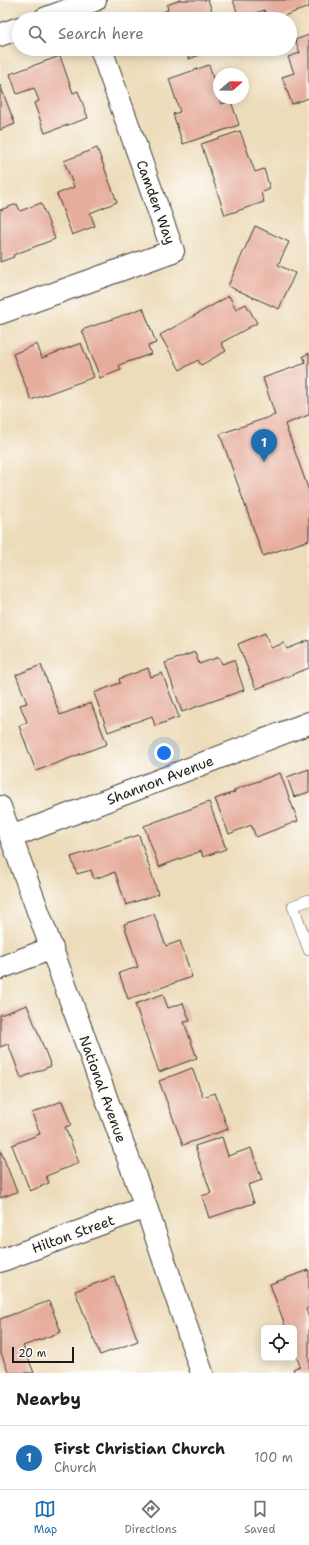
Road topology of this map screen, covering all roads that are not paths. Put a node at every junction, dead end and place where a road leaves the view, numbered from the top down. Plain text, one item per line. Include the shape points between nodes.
1 (88, 6) edge
2 (68, 12) edge
3 (12, 31) edge
4 (0, 35) edge
5 (103, 56) edge
6 (0, 313) edge
7 (309, 723) edge
8 (0, 807) edge
9 (11, 837) junction
10 (309, 900) edge
11 (52, 948) junction
12 (309, 950) edge
13 (0, 968) edge
14 (146, 1207) junction
15 (0, 1261) edge
16 (202, 1373) edge

1 - 2 street
3 - 4 street
5 - 6 street, Camden Way via 173,251
7 - 9 street, Shannon Avenue
8 - 9 street, National Avenue
9 - 11 street, National Avenue
10 - 12 lane via 293,906
11 - 13 street
11 - 14 street, National Avenue
14 - 15 street, Hilton Street
14 - 16 street, National Avenue

